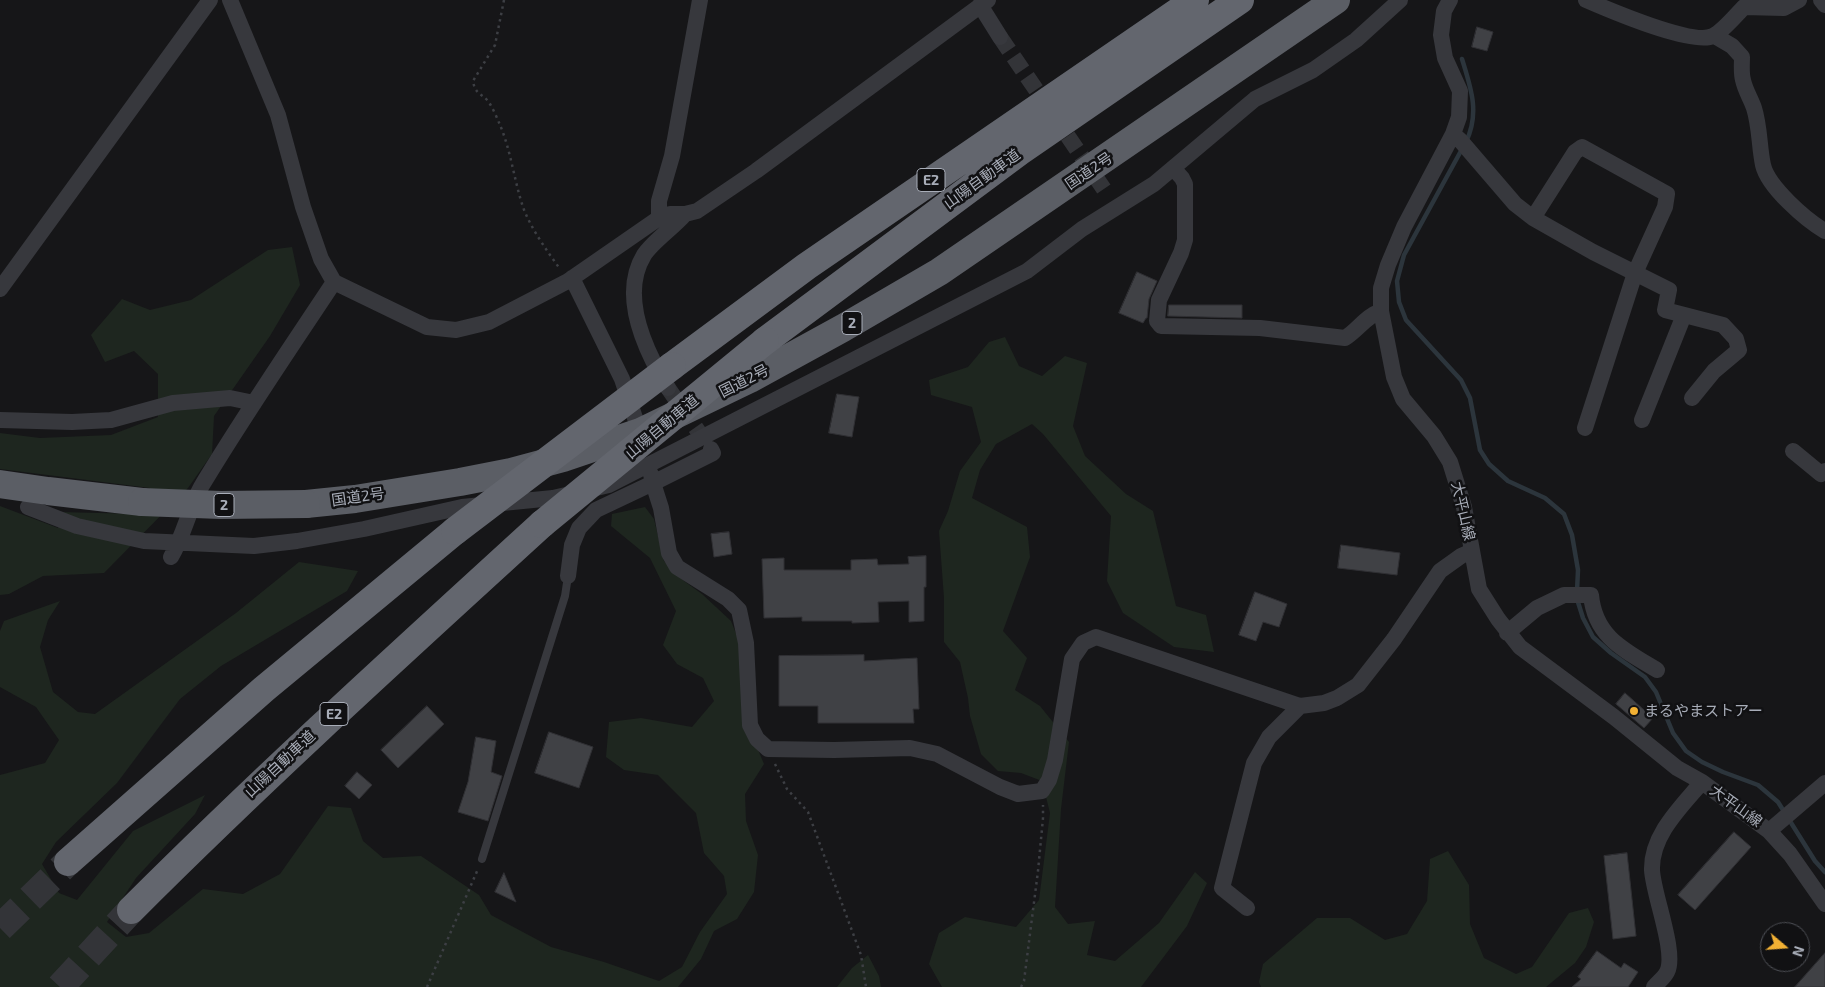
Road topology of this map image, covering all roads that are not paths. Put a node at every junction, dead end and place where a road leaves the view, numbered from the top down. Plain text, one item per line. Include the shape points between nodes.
1 (210, 0) edge
2 (230, 0) edge
3 (700, 0) edge
4 (1195, 0) edge
5 (1240, 0) edge
6 (1336, 0) edge
7 (1400, 0) edge
8 (1450, 0) edge
9 (1586, 0) edge
10 (1800, 0) edge
11 (1822, 0) edge
12 (984, 2) edge
13 (1825, 5) edge
14 (1715, 36) junction
15 (1000, 37) tunnel mouth
16 (1460, 142) junction
17 (1173, 168) junction
18 (685, 214) junction
19 (659, 218) junction
20 (1533, 218) junction
21 (1825, 231) edge
22 (1635, 273) junction
23 (570, 280) junction
24 (334, 282) junction
25 (0, 289) edge
26 (1381, 311) junction
27 (1684, 315) junction
28 (670, 377) junction
29 (1692, 398) dead end
30 (254, 403) junction
31 (0, 420) edge
32 (1642, 420) dead end
33 (1585, 428) dead end
34 (640, 432) junction
35 (711, 449) dead end
36 (1793, 451) dead end
37 (649, 465) junction
38 (1825, 471) edge
39 (653, 483) junction
40 (0, 484) edge
41 (28, 507) dead end
42 (175, 550) junction
43 (1472, 551) junction
44 (568, 576) joint
45 (1507, 633) junction
46 (1657, 670) dead end
47 (1300, 706) junction
48 (1702, 782) junction
49 (1825, 783) edge
50 (1769, 830) junction
51 (482, 860) road end
52 (68, 862) tunnel mouth
53 (1825, 904) edge
54 (1246, 908) dead end
55 (131, 910) tunnel mouth
56 (1654, 987) edge

1 - 25 street
2 - 24 street via 278,115 303,208 321,259
3 - 19 street via 672,156 659,201
4 - 28 highway, 山陽自動車道 / E2 via 807,266
5 - 55 highway, 山陽自動車道 / E2, bridge via 1020,152 765,342 542,524 329,718
6 - 34 highway, 国道2号 / 2 via 939,272 750,379
7 - 17 street via 1356,40 1314,70 1255,99
8 - 16 street, 大平山線 via 1444,11 1441,35 1445,58 1460,92
9 - 14 street via 1620,15 1686,36 1705,39
10 - 14 street via 1784,8 1744,7
11 - 13 street
12 - 15 street
12 - 18 street via 756,171 697,212
14 - 21 street via 1732,46 1742,57 1742,78 1754,108 1763,166 1771,182
16 - 20 street via 1515,204
16 - 26 street, 大平山線 via 1404,227 1388,265
17 - 26 street via 1185,184 1185,240 1158,300 1157,321 1161,326 1260,328 1345,338 1371,314
17 - 37 street via 1154,184 1112,201 1082,229 1027,271
18 - 19 street
18 - 28 street via 644,255 633,293 640,330 652,362
19 - 23 street
20 - 22 street
20 - 22 street via 1575,152 1582,147 1667,194
22 - 27 street via 1669,290 1665,310
22 - 33 street
23 - 24 street via 488,322 456,330 427,327
23 - 34 street via 622,379
24 - 30 street
26 - 43 street, 大平山線 via 1394,376 1403,399 1434,436 1450,462 1464,507
27 - 29 street via 1723,325 1736,339 1739,350 1714,371
27 - 32 street
28 - 52 highway, 山陽自動車道 / E2, bridge via 455,531 264,689
30 - 31 street via 230,398 173,403 111,420
30 - 42 street via 200,490
34 - 37 street
34 - 40 highway, 国道2号 / 2, bridge via 511,472 355,499 306,504 221,506 142,502
35 - 39 street via 713,453
36 - 38 street via 1821,474
37 - 39 street
37 - 42 street via 609,485 553,498 462,507 297,541
39 - 44 street via 596,510 579,528 572,545
39 - 47 street via 669,553 677,566 728,599 739,610 746,643 750,726 768,749 910,748 937,754 1018,794 1042,791 1055,760 1072,659 1083,643 1096,638
41 - 42 street via 77,526
43 - 45 street, 大平山線 via 1479,589
43 - 47 street via 1440,571 1358,685 1324,703
44 - 51 lane via 565,596
45 - 46 street via 1537,608 1564,595 1591,595 1592,610 1599,625 1615,643
45 - 48 street, 大平山線 via 1540,664 1614,717 1677,768
47 - 54 street via 1269,738 1254,763 1235,834 1222,888
48 - 50 street, 大平山線
48 - 56 street via 1665,827 1656,850 1652,870 1670,956 1668,971
49 - 50 street
50 - 53 street, 大平山線

